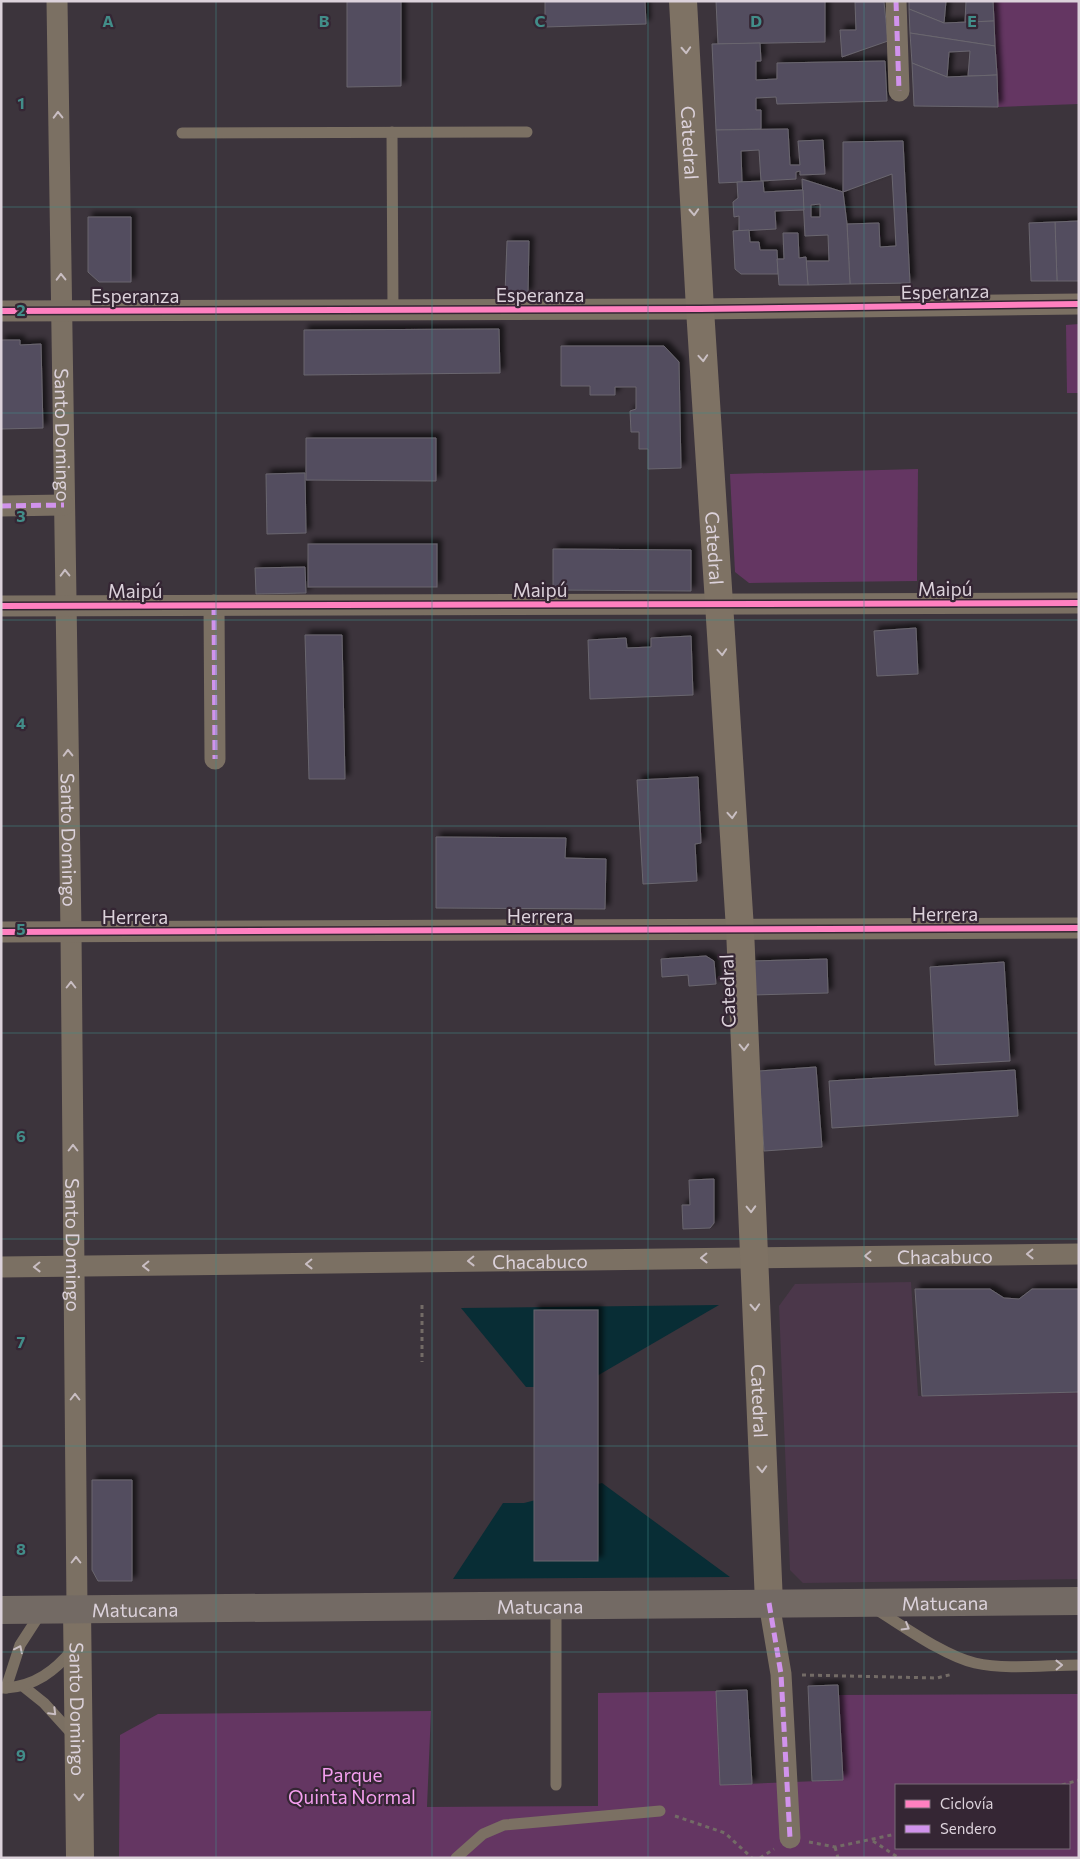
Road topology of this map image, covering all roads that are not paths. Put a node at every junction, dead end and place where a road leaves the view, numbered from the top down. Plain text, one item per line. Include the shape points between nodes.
1 (56, 1) edge
2 (683, 1) edge
3 (896, 1) edge
4 (899, 91) dead end
5 (392, 132) junction
6 (527, 132) dead end
7 (182, 133) dead end
8 (1079, 304) edge
9 (700, 309) junction
10 (61, 310) junction
11 (393, 310) junction
12 (1, 311) edge
13 (64, 505) junction
14 (1, 506) edge
15 (1079, 603) edge
16 (719, 604) junction
17 (65, 605) junction
18 (214, 605) junction
19 (1, 606) edge
20 (215, 759) dead end
21 (1079, 928) edge
22 (740, 929) junction
23 (1, 932) edge
24 (71, 932) junction
25 (1079, 1254) edge
26 (752, 1258) junction
27 (1, 1267) edge
28 (74, 1267) junction
29 (1079, 1601) edge
30 (864, 1602) junction
31 (769, 1603) junction
32 (556, 1604) junction
33 (77, 1609) junction
34 (1, 1610) edge
35 (43, 1610) junction
36 (77, 1645) junction
37 (1079, 1665) edge
38 (24, 1687) junction
39 (4, 1688) edge
40 (78, 1742) junction
41 (556, 1785) dead end
42 (660, 1811) road end
43 (790, 1838) road end
44 (80, 1858) edge
45 (456, 1858) edge

10 -> 1 street, Santo Domingo
2 -> 9 main road, Catedral
3 - 4 street
5 - 6 lane
5 - 7 lane
5 - 11 lane
8 - 9 street, Esperanza
9 - 11 street, Esperanza
9 -> 16 main road, Catedral
10 - 11 street, Esperanza
10 - 12 street, Esperanza
10 - 13 street, Santo Domingo
13 - 14 street
17 -> 13 street, Santo Domingo
15 - 16 street, Maipú
16 - 18 street, Maipú
16 -> 22 main road, Catedral
17 - 18 street, Maipú
17 - 19 street, Maipú
24 -> 17 street, Santo Domingo
18 - 20 street
21 - 22 street, Herrera
22 - 24 street, Herrera
22 -> 26 main road, Catedral
23 - 24 street, Herrera
28 -> 24 street, Santo Domingo
25 -> 26 street, Chacabuco
26 -> 28 street, Chacabuco
26 -> 31 main road, Catedral
28 -> 27 street, Chacabuco
33 -> 28 street, Santo Domingo
29 - 30 main road, Matucana
30 - 31 main road, Matucana
30 -> 37 lane via 949,1653 974,1663
31 - 32 main road, Matucana
31 - 43 street via 781,1674
32 - 33 main road, Matucana
32 - 41 lane
33 - 35 main road, Matucana
33 - 36 main road, Santo Domingo
34 - 35 main road, Matucana
39 -> 35 lane via 20,1645
36 - 38 lane via 50,1672
36 - 40 main road, Santo Domingo
38 - 39 lane
38 -> 40 lane
40 -> 44 main road, Santo Domingo
42 - 45 lane via 504,1826 483,1834

